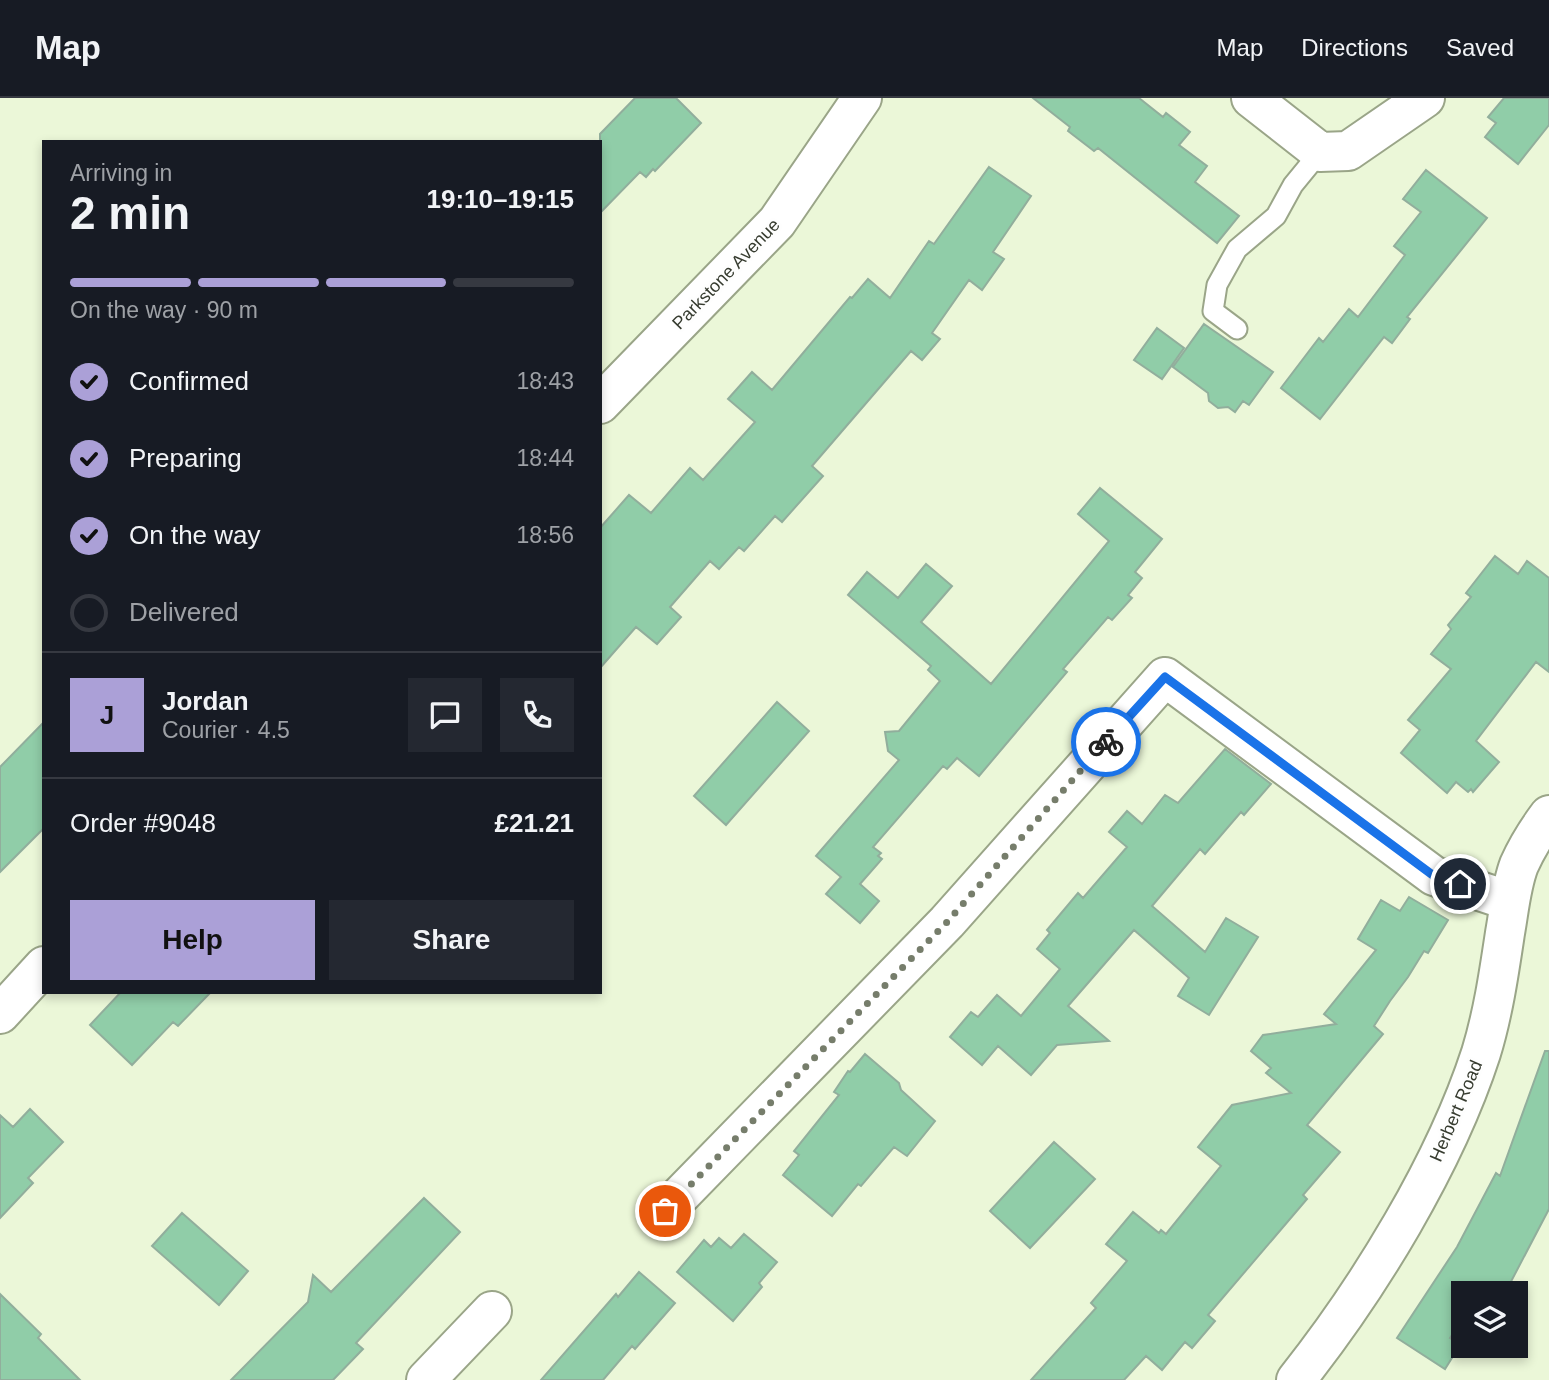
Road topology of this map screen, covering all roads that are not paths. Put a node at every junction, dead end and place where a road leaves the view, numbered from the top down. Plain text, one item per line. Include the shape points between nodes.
1 (862, 98) edge
2 (1251, 98) edge
3 (1425, 98) edge
4 (1320, 152) junction
5 (1237, 329) dead end
6 (602, 402) edge
7 (1549, 815) edge
8 (1510, 901) junction
9 (42, 969) edge
10 (0, 1014) edge
11 (665, 1211) dead end
12 (492, 1311) dead end
13 (426, 1380) edge
14 (1296, 1380) edge

1 - 6 street, Parkstone Avenue via 777,222
2 - 4 street
3 - 4 street via 1348,152
4 - 5 lane via 1293,185 1276,216 1237,249 1217,285 1213,311
7 - 8 street, Herbert Road via 1518,867
8 - 11 street via 1434,876 1165,677 947,922
8 - 14 street, Herbert Road via 1482,1051 1460,1111 1406,1216
9 - 10 street
12 - 13 street

